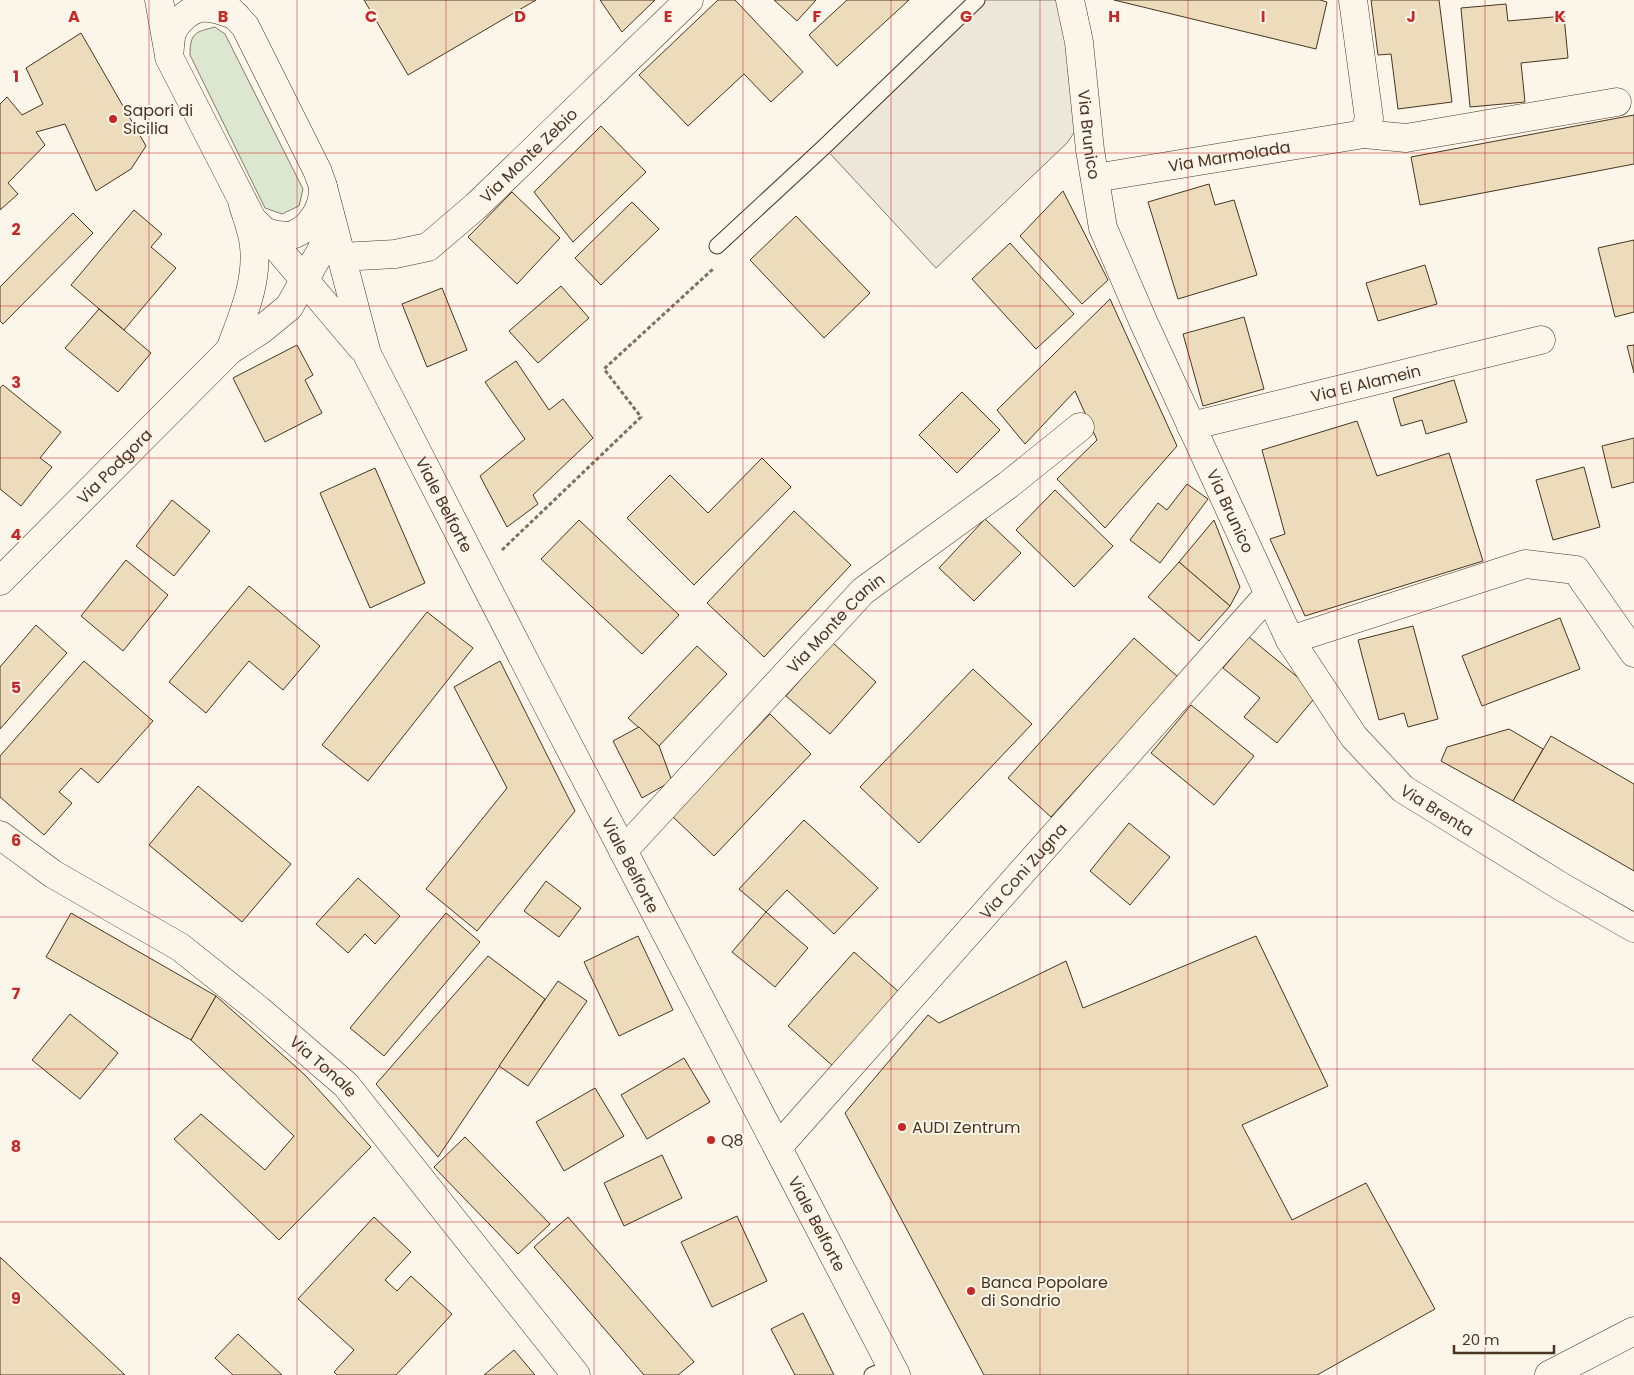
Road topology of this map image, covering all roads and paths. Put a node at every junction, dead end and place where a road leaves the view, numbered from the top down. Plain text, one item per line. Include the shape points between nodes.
1 (158, 0) edge
2 (166, 0) edge
3 (690, 0) edge
4 (977, 0) edge
5 (1070, 0) edge
6 (1353, 0) edge
7 (234, 11) edge
8 (167, 44) junction
9 (1617, 102) dead end
10 (1364, 134) junction
11 (1095, 178) junction
12 (323, 187) junction
13 (247, 210) junction
14 (330, 215) junction
15 (717, 246) joint
16 (341, 257) junction
17 (305, 279) junction
18 (1542, 340) dead end
19 (230, 350) junction
20 (367, 354) junction
21 (1191, 426) junction
22 (1080, 427) dead end
23 (479, 572) junction
24 (0, 581) edge
25 (1268, 595) junction
26 (1290, 640) junction
27 (1634, 653) edge
28 (0, 835) edge
29 (623, 851) junction
30 (1634, 928) edge
31 (778, 1147) junction
32 (1634, 1331) edge
33 (886, 1372) edge
34 (576, 1375) edge
35 (1549, 1375) edge

1 - 8 street
2 - 8 street
3 - 16 street, Via Monte Zebio via 476,206 428,247 395,254
4 - 15 lane
5 - 11 street, Via Brunico via 1079,42
6 - 10 street via 1369,118
7 - 8 street via 202,8 188,14 178,23
7 - 12 street, Viale Belforte
8 - 13 street
9 - 10 street, Via Marmolada via 1406,138
10 - 11 street, Via Marmolada
11 - 21 street, Via Brunico via 1103,228
12 - 13 street via 317,214 296,235 278,235 262,230
12 - 14 street, Viale Belforte
13 - 17 street, Viale Belforte
13 - 19 street, Via Podgora via 255,271
14 - 16 street, Viale Belforte
14 - 17 street, Via Podgora via 322,249
15 - 23 path via 724,259 604,369 641,417
16 - 20 street, Viale Belforte
17 - 19 street, Via Podgora via 289,306
17 - 20 street, Viale Belforte
18 - 21 street, Via El Alamein
19 - 24 street, Via Podgora
20 - 23 street, Viale Belforte
21 - 25 street, Via Brunico
22 - 29 street, Via Monte Canin via 1008,485 863,591
23 - 29 street, Viale Belforte
25 - 26 street, Via Brunico
25 - 31 street, Via Coni Zugna
26 - 27 street via 1525,564 1576,570
26 - 30 street, Via Brenta via 1354,737 1403,789
28 - 34 street, Via Tonale via 53,874 180,947 346,1085
29 - 31 street, Viale Belforte
31 - 33 street, Viale Belforte
32 - 35 street

